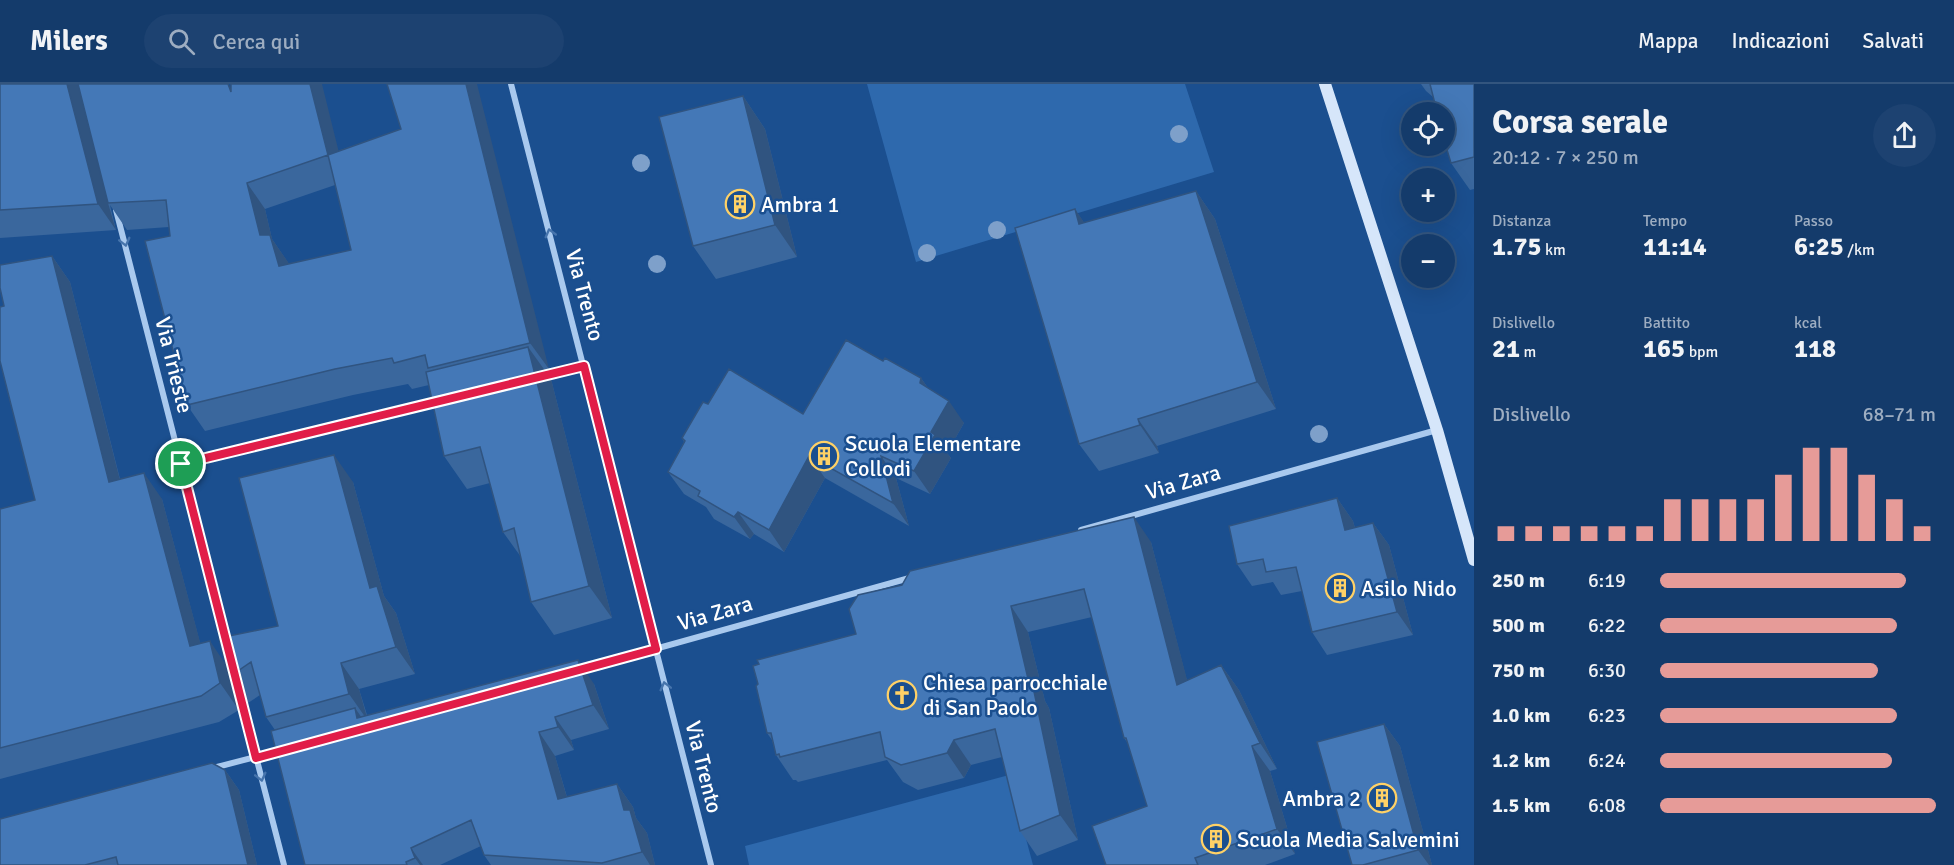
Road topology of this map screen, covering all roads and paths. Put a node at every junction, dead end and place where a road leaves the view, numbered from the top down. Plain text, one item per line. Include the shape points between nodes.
1 (511, 84) edge
2 (1325, 84) edge
3 (114, 199) edge
4 (584, 366) junction
5 (538, 377) edge
6 (446, 400) edge
7 (1437, 430) junction
8 (181, 464) junction
9 (1079, 530) edge
10 (1474, 560) edge
11 (919, 575) edge
12 (656, 649) junction
13 (230, 656) edge
14 (564, 674) edge
15 (236, 678) edge
16 (290, 748) edge
17 (256, 758) junction
18 (210, 769) edge
19 (284, 865) edge
20 (711, 865) edge

4 -> 1 street, Via Trento
2 - 7 main road
3 -> 8 street, Via Trieste
4 - 5 street
4 - 12 street, Via Trento
6 - 8 street
7 - 9 street, Via Zara
7 - 10 main road
8 - 13 street, Via Trieste
11 - 12 street, Via Zara
12 - 14 street, Via Zara
20 -> 12 street, Via Trento
15 - 17 street
16 - 17 street
17 - 18 street
17 -> 19 street

